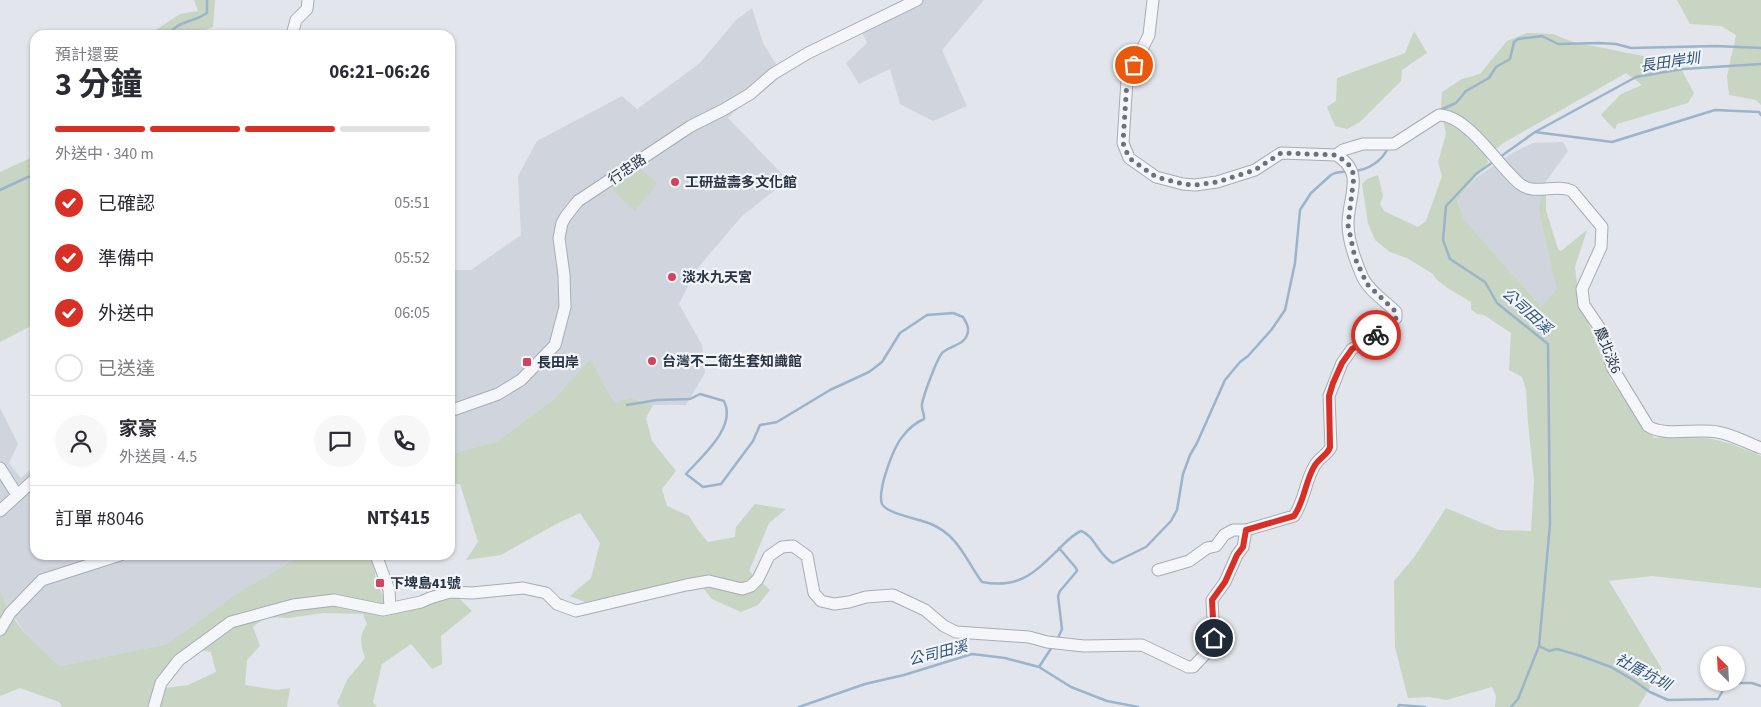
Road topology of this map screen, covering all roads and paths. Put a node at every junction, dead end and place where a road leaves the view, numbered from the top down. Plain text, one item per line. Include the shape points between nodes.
1 (308, 0) edge
2 (917, 0) edge
3 (1153, 0) edge
4 (293, 30) edge
5 (1336, 155) junction
6 (455, 409) edge
7 (1761, 448) edge
8 (0, 468) edge
9 (30, 483) edge
10 (17, 495) junction
11 (0, 511) edge
12 (1246, 530) junction
13 (104, 560) edge
14 (378, 560) edge
15 (1158, 570) dead end
16 (390, 608) junction
17 (0, 630) edge
18 (154, 707) edge

1 - 4 street via 307,9 296,20
2 - 6 street, 行忠路 via 808,53 773,74 750,94 691,126 578,201 566,216 559,238 565,306 555,345 521,380 498,394
3 - 5 street via 1149,36 1127,80 1123,143 1129,158 1156,177 1195,185 1255,170 1281,153
5 - 7 street, 農北淡6 / 農北淡6 via 1363,144 1390,145 1439,115 1447,115 1473,132 1521,185 1536,190 1566,188 1572,191 1602,227 1601,247 1582,289 1584,305 1601,330 1612,367 1648,426 1656,431 1718,432
5 - 12 street via 1352,171 1348,225 1355,258 1367,284 1396,312 1396,318 1379,334 1352,349 1342,363 1329,396 1330,447 1310,474 1304,499 1294,516
8 - 10 street
9 - 10 street
10 - 11 street
12 - 15 street via 1233,530 1216,546 1207,548 1189,561
12 - 16 street via 1243,547 1212,600 1213,646 1194,667 1142,645 1084,646 1028,637 956,632 925,610 893,595 834,604 821,601 814,593 807,556 793,546 782,547 769,556 758,579 751,586 742,588 701,582 576,611 557,604 546,593 523,588 450,592
13 - 17 street via 42,580 10,613
14 - 16 street via 389,590
16 - 18 street via 376,610 334,600 293,605 231,622 179,660 161,683

